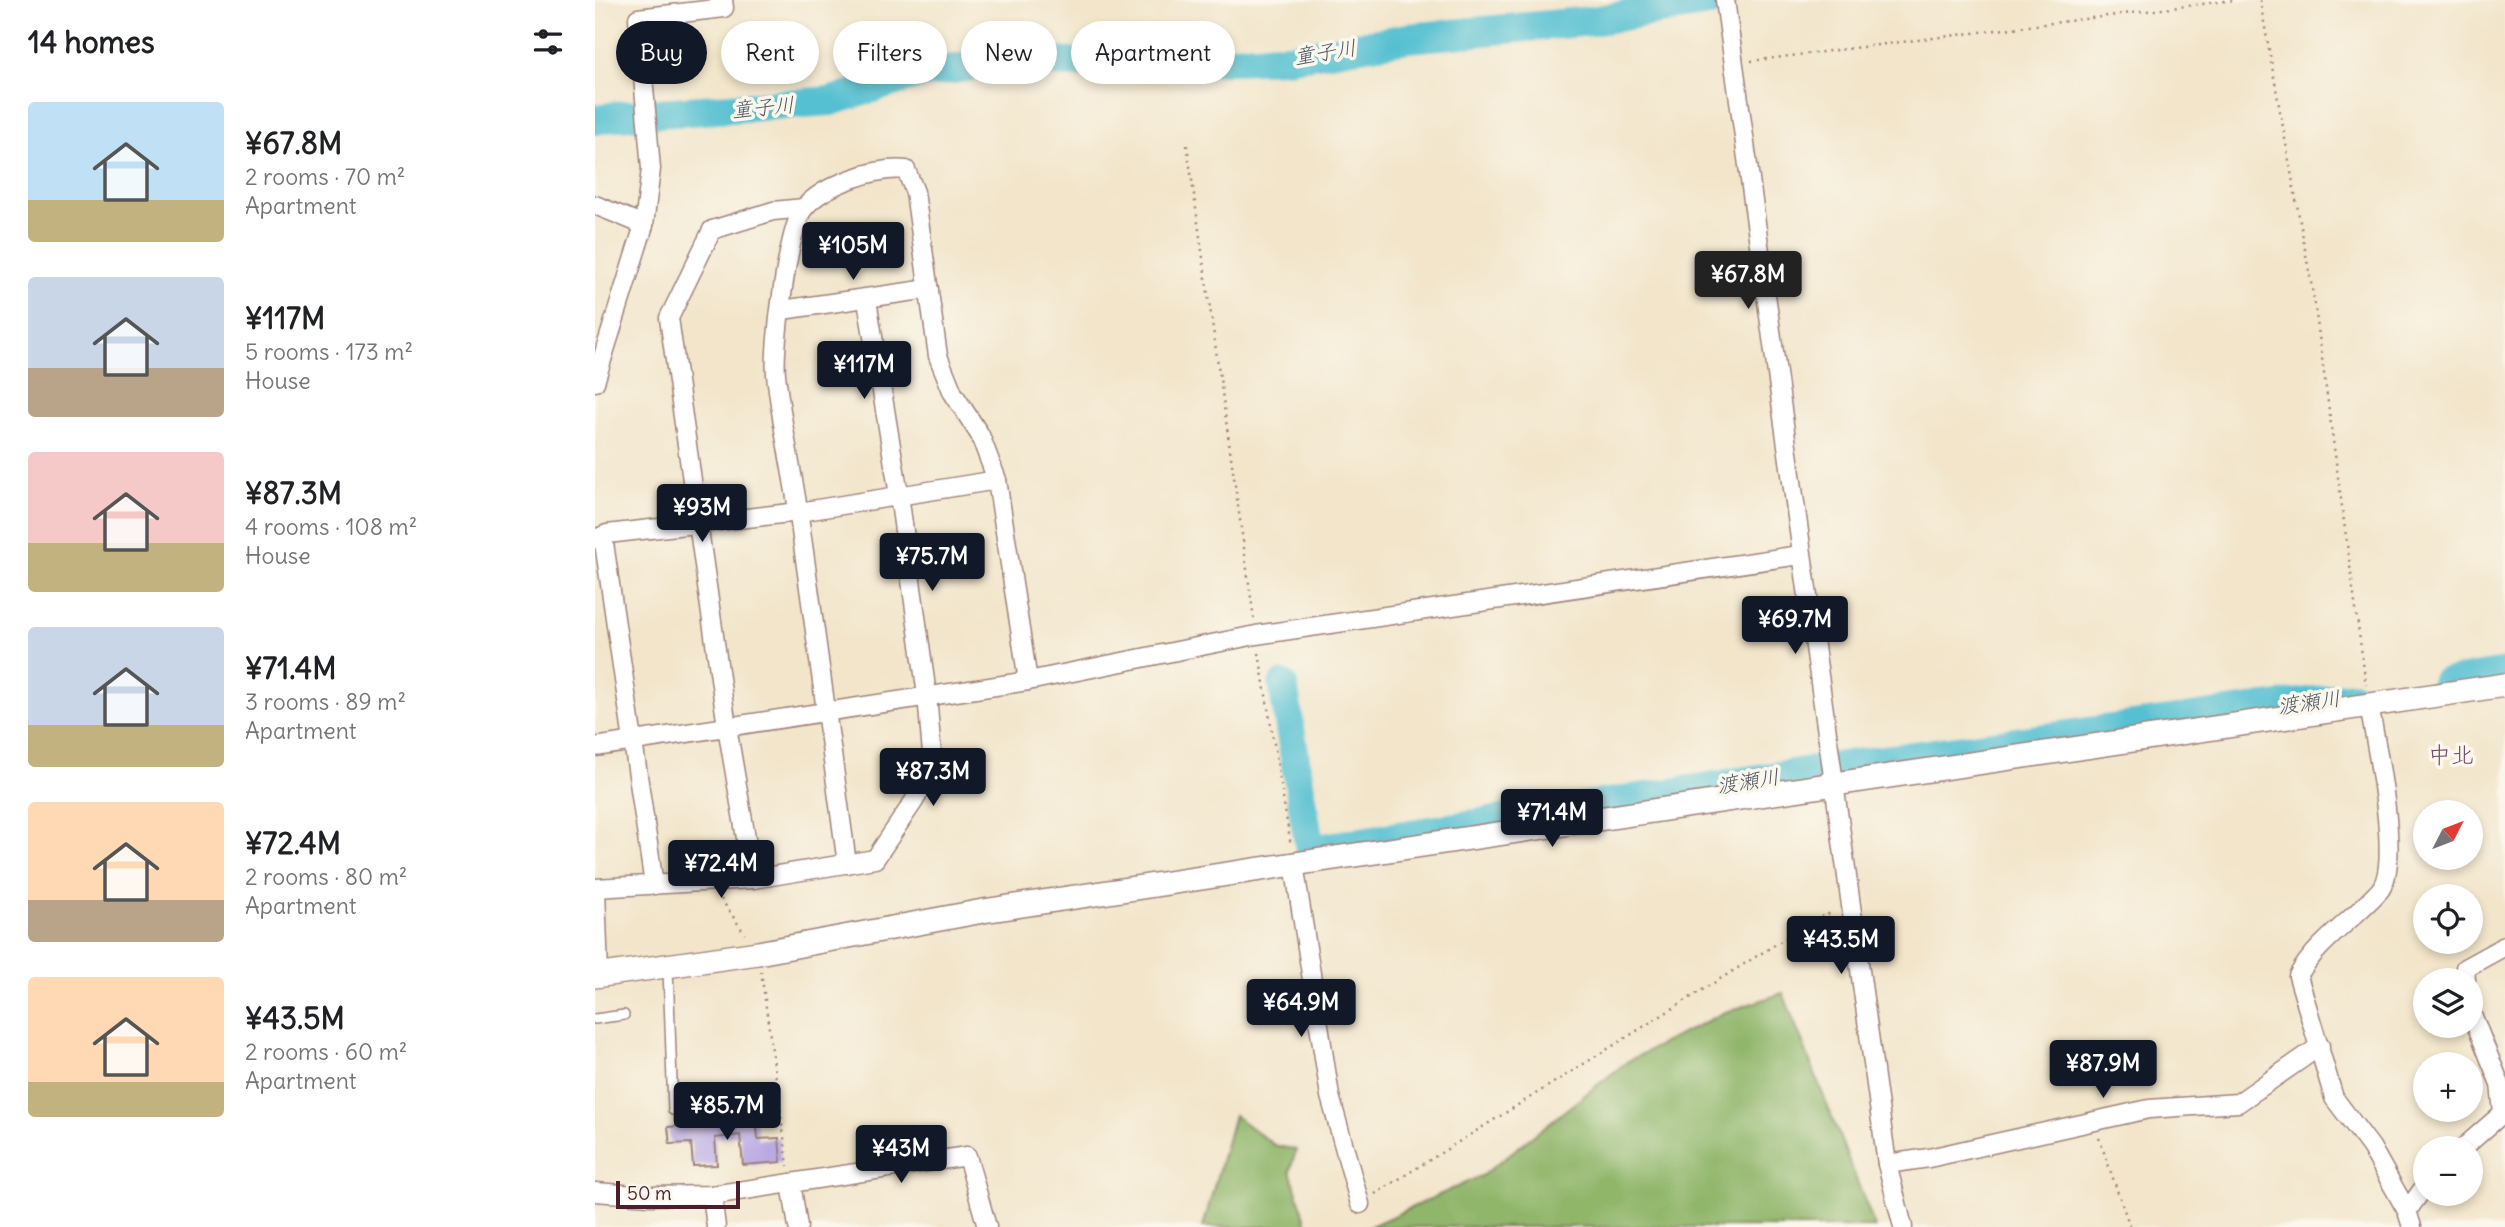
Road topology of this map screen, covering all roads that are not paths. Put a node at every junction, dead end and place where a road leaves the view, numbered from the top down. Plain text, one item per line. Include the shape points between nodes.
1 (723, 0) edge
2 (1725, 0) edge
3 (595, 205) edge
4 (804, 208) junction
5 (644, 225) junction
6 (929, 289) junction
7 (867, 300) junction
8 (782, 310) junction
9 (596, 376) edge
10 (997, 480) junction
11 (899, 495) junction
12 (799, 512) junction
13 (701, 524) junction
14 (599, 537) edge
15 (1800, 555) junction
16 (1028, 681) junction
17 (2505, 685) edge
18 (927, 695) junction
19 (2369, 705) junction
20 (826, 710) junction
21 (727, 727) junction
22 (632, 741) junction
23 (595, 747) edge
24 (1833, 783) junction
25 (1294, 863) junction
26 (847, 864) junction
27 (753, 879) junction
28 (654, 885) junction
29 (596, 888) edge
30 (597, 942) edge
31 (2505, 946) edge
32 (668, 966) junction
33 (2465, 968) edge
34 (597, 976) edge
35 (624, 1016) dead end
36 (595, 1020) edge
37 (2481, 1038) edge
38 (2320, 1046) junction
39 (673, 1110) dead end
40 (2477, 1136) edge
41 (1887, 1164) junction
42 (790, 1183) junction
43 (595, 1192) edge
44 (712, 1195) junction
45 (1360, 1204) road end
46 (2409, 1219) edge
47 (716, 1227) edge
48 (798, 1227) edge
49 (987, 1227) edge
50 (1903, 1227) edge

1 - 5 street via 724,8 638,18 651,169
2 - 15 street
3 - 5 street
4 - 6 street via 838,185 874,171 906,170 915,192
4 - 8 street via 791,240
4 - 13 street via 773,211 712,230 669,318
5 - 9 street
6 - 7 street
6 - 10 street via 938,356 953,393 980,435
7 - 8 street
7 - 11 street
8 - 12 street via 775,372
10 - 11 street
10 - 16 street
11 - 12 street
11 - 18 street
12 - 13 street
12 - 20 street
13 - 14 street
13 - 21 street
14 - 22 street
15 - 16 street via 1256,635
15 - 24 street
16 - 18 street
17 - 19 street
18 - 20 street
18 - 26 street via 933,766 875,859
19 - 24 street
19 - 38 street via 2390,862 2382,888 2307,959 2298,976
20 - 21 street
20 - 26 street
21 - 22 street
21 - 27 street
22 - 23 street
22 - 28 street
24 - 25 street
24 - 41 street
25 - 32 street
25 - 45 street via 1329,1096
26 - 27 street
27 - 28 street
28 - 29 street
29 - 30 street
30 - 34 street
31 - 33 street
32 - 34 street
32 - 39 lane
35 - 36 lane
37 - 40 street via 2500,1084 2503,1113
38 - 41 street via 2238,1102 2149,1109
38 - 46 street via 2334,1098 2371,1147
41 - 50 street
42 - 44 street
42 - 48 street
42 - 49 street via 967,1156
43 - 44 street
44 - 47 street

